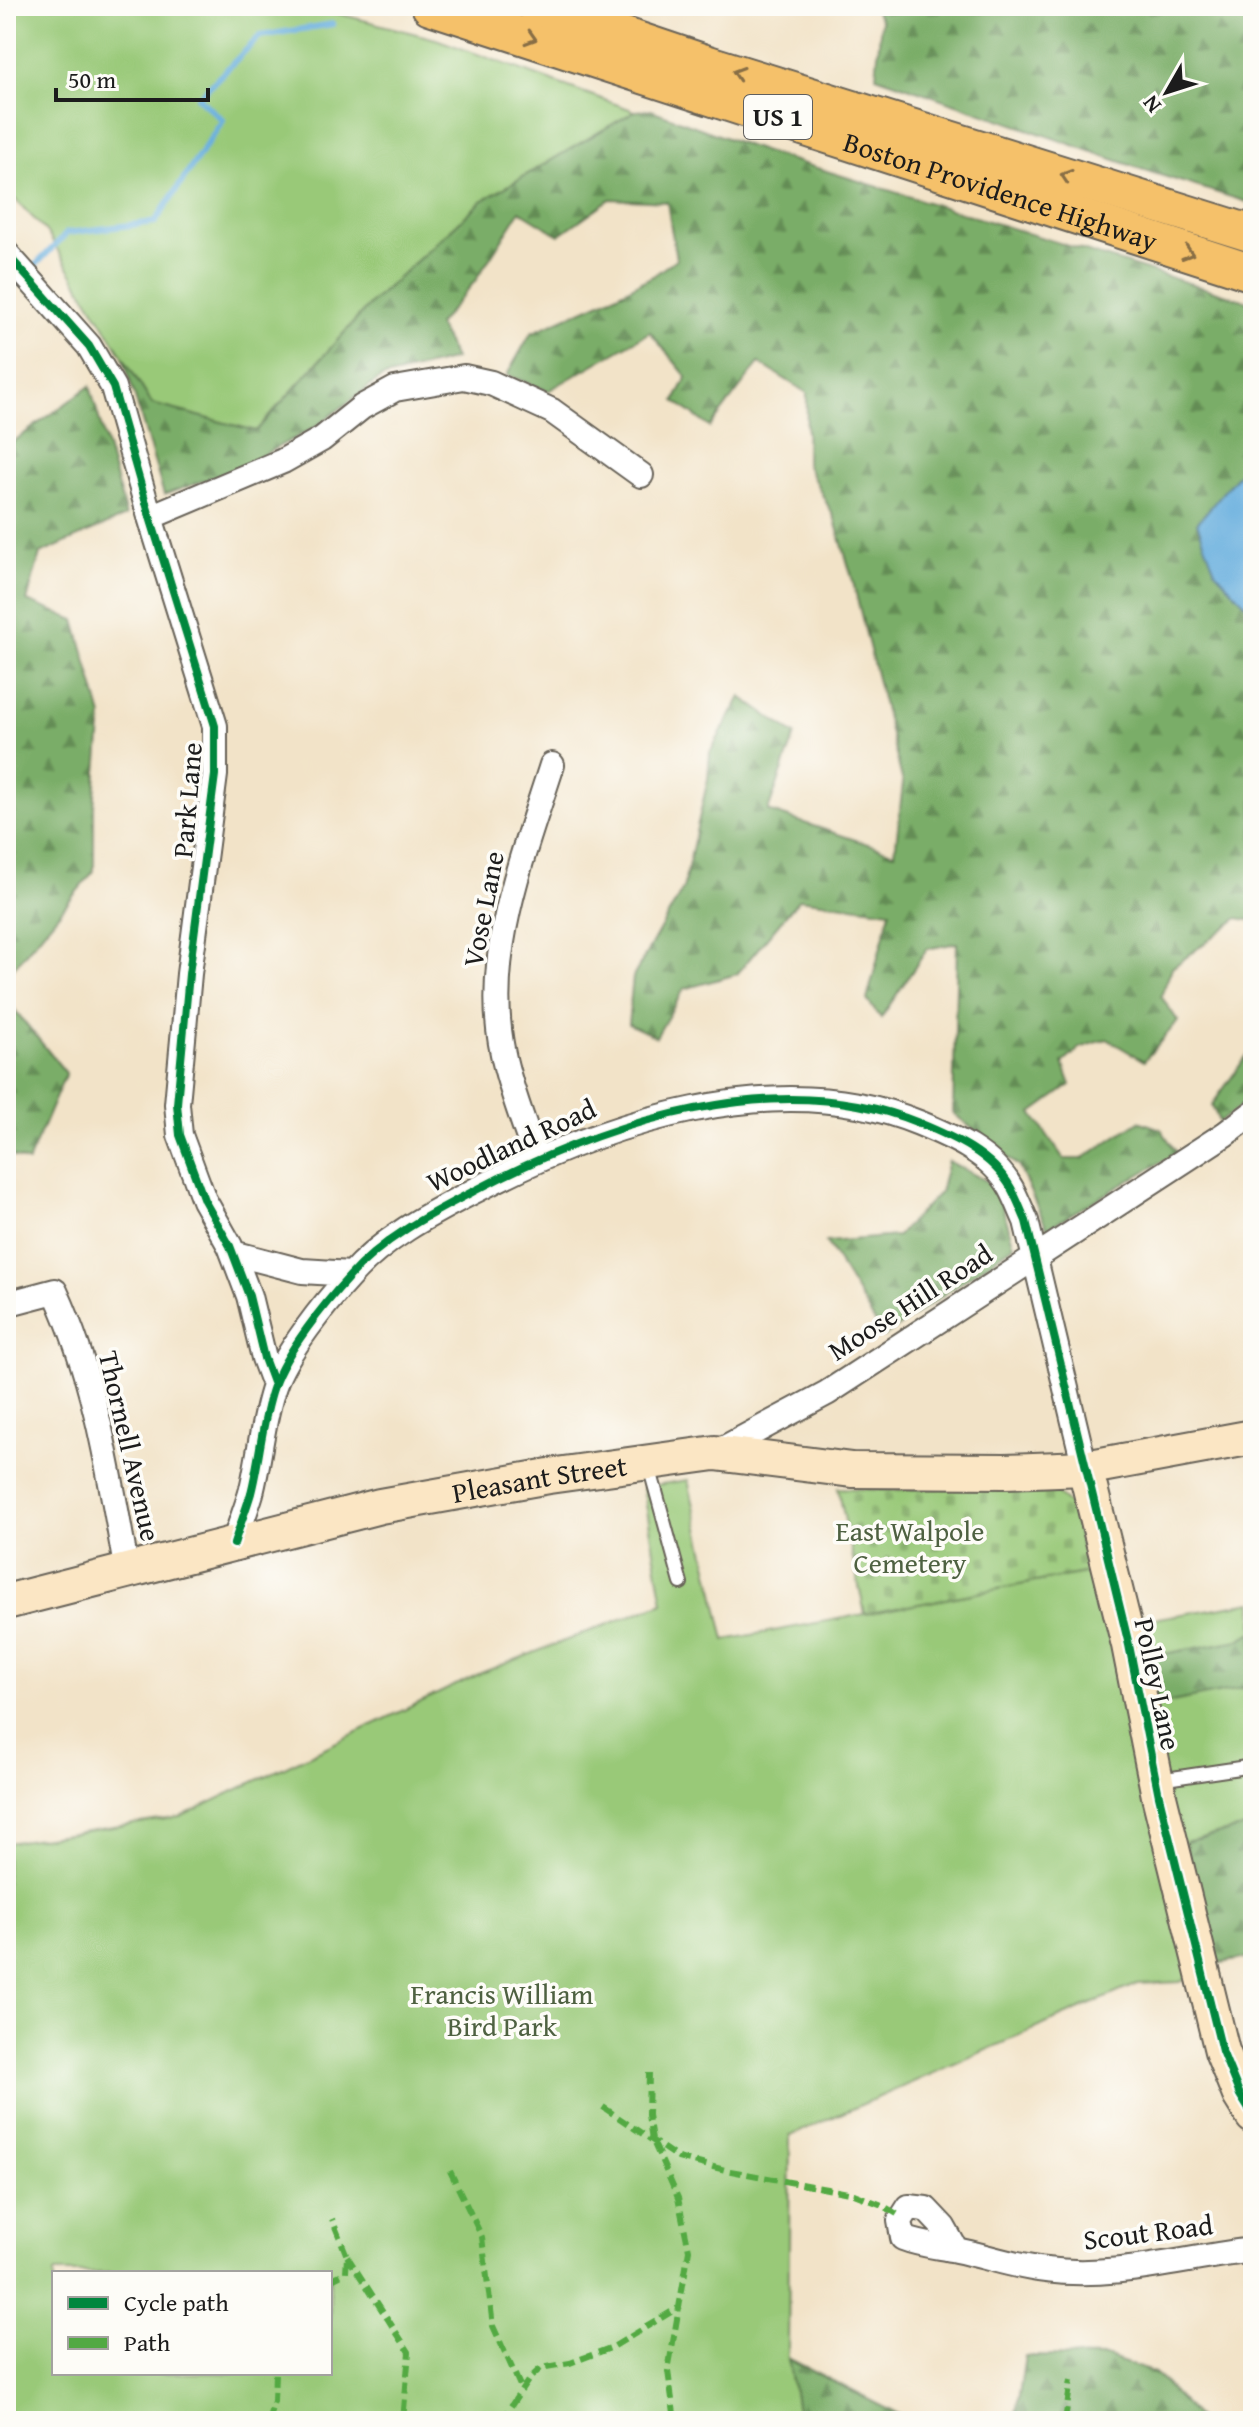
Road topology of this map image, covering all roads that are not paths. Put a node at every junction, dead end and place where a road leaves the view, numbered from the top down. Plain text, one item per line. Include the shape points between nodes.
1 (430, 6) edge
2 (536, 6) edge
3 (1253, 234) edge
4 (8, 256) edge
5 (1253, 273) edge
6 (641, 475) dead end
7 (150, 517) junction
8 (552, 765) dead end
9 (1253, 1113) edge
10 (536, 1159) junction
11 (233, 1253) junction
12 (1036, 1255) junction
13 (351, 1274) junction
14 (6, 1304) edge
15 (274, 1385) junction
16 (1253, 1437) edge
17 (715, 1453) junction
18 (649, 1462) junction
19 (1085, 1468) junction
20 (234, 1544) junction
21 (127, 1572) junction
22 (681, 1583) dead end
23 (6, 1602) edge
24 (1253, 1766) edge
25 (1156, 1780) junction
26 (1253, 2116) edge
27 (956, 2250) dead end
28 (1253, 2250) edge

1 -> 5 main road, Boston Providence Highway / US 1
3 -> 2 main road, Boston Providence Highway / US 1
4 - 7 street, Park Lane via 89,346 113,387
6 - 7 street via 552,411 491,383 464,377 395,389 283,461
7 - 11 street, Park Lane via 215,726 215,775 177,1104 187,1155
8 - 10 street, Vose Lane via 501,944 498,996 502,1053
9 - 12 street, Moose Hill Road
10 - 12 street, Woodland Road via 620,1128 741,1103 827,1099 887,1110 956,1138 988,1161 1010,1186
10 - 13 street, Woodland Road via 419,1221
11 - 13 street via 302,1271
11 - 15 street, Park Lane
12 - 17 street, Moose Hill Road via 827,1393
12 - 19 street, Polley Lane
13 - 15 street, Woodland Road via 323,1307
14 - 21 street, Thornell Avenue via 55,1291 66,1315 103,1438
15 - 20 street, Woodland Road via 251,1494
16 - 19 street, Pleasant Street
17 - 18 street, Pleasant Street
17 - 19 street, Pleasant Street via 852,1470
18 - 20 street, Pleasant Street via 380,1506
18 - 22 lane
19 - 25 street, Polley Lane
20 - 21 street, Pleasant Street
21 - 23 street, Pleasant Street
24 - 25 lane
25 - 26 street, Polley Lane via 1222,2051
27 - 28 street, Scout Road via 1047,2271 1101,2273

